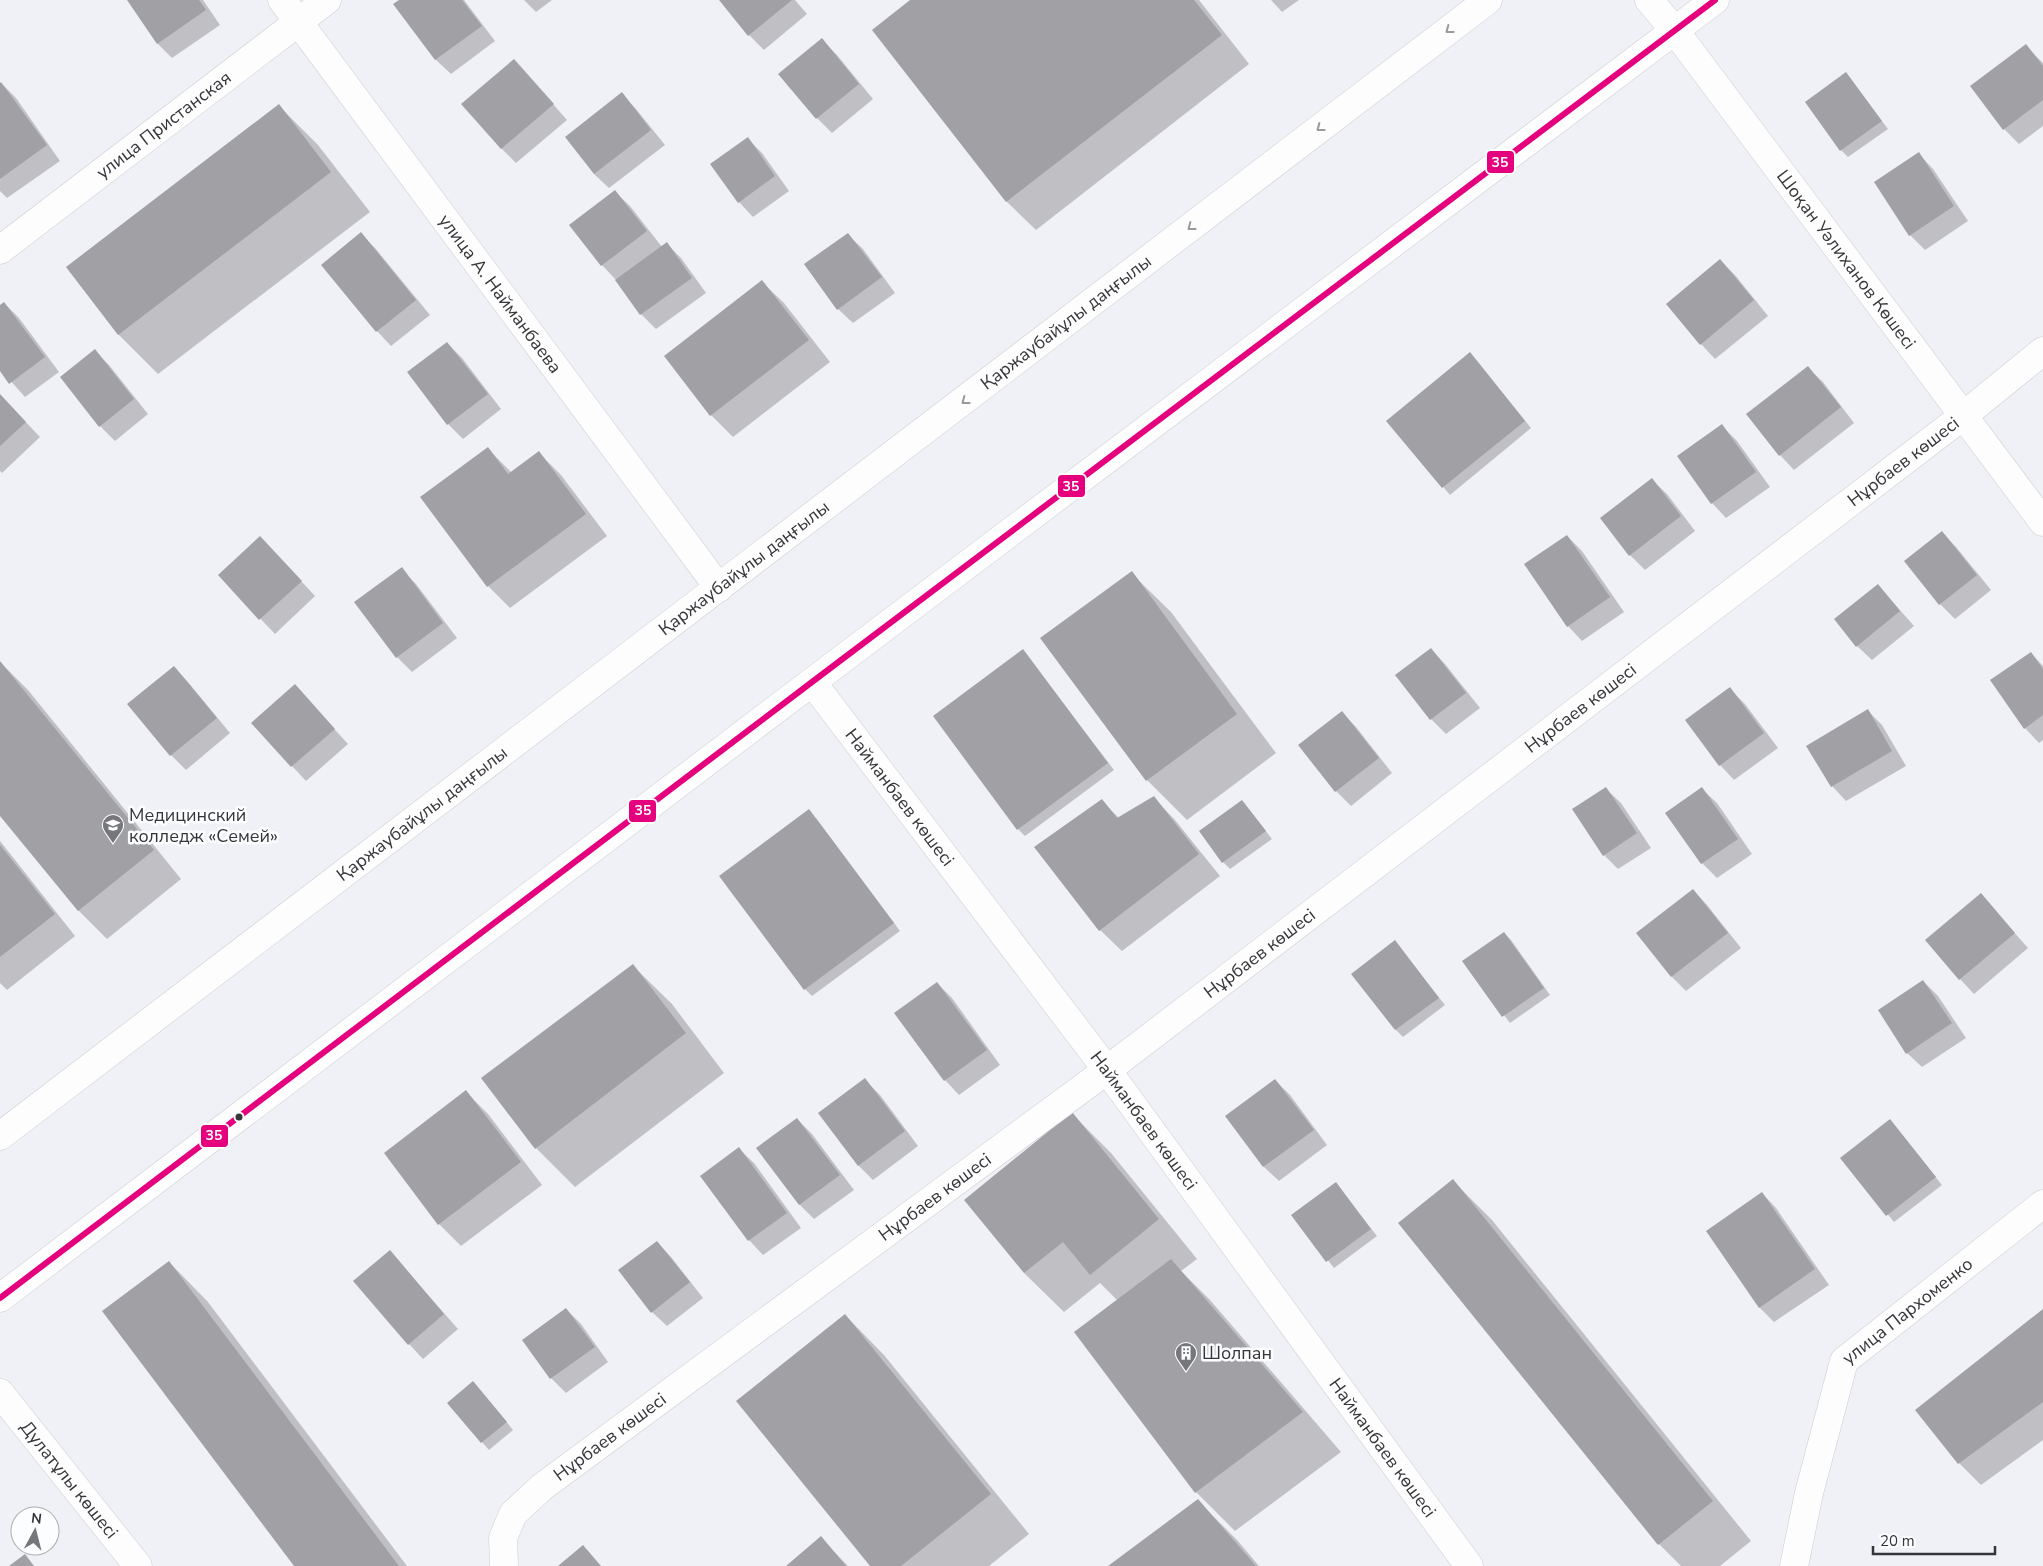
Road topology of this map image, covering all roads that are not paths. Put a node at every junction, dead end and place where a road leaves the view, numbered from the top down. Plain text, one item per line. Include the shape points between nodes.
1 (282, 0) edge
2 (327, 0) edge
3 (1488, 0) edge
4 (1649, 0) edge
5 (1715, 0) edge
6 (298, 22) junction
7 (1675, 31) junction
8 (0, 250) edge
9 (2043, 351) edge
10 (1963, 416) junction
11 (2043, 522) edge
12 (719, 588) junction
13 (812, 682) junction
14 (1107, 1070) junction
15 (0, 1136) edge
16 (2043, 1204) edge
17 (0, 1298) edge
18 (0, 1393) edge
19 (138, 1566) edge
20 (504, 1566) edge
21 (1469, 1566) edge
22 (1794, 1566) edge

1 - 6 main road, улица А. Найманбаева
2 - 6 main road, улица Пристанская
3 -> 12 main road, Қаржаубайұлы даңғылы
4 - 7 main road, Шоқан Уәлиханов Көшесі
5 - 7 main road
6 - 8 main road, улица Пристанская
6 - 12 main road, улица А. Найманбаева
7 - 10 main road, Шоқан Уәлиханов Көшесі
7 - 13 main road
9 - 10 main road, Нұрбаев көшесі
10 - 11 main road, Шоқан Уәлиханов Көшесі
10 - 14 main road, Нұрбаев көшесі
12 - 15 main road, Қаржаубайұлы даңғылы
13 - 14 main road, Найманбаев көшесі
13 - 17 main road
14 - 20 main road, Нұрбаев көшесі via 542,1487 513,1514 503,1538
14 - 21 main road, Найманбаев көшесі
16 - 22 main road, улица Пархоменко via 1844,1360 1809,1493
18 - 19 main road, Дулатұлы көшесі

